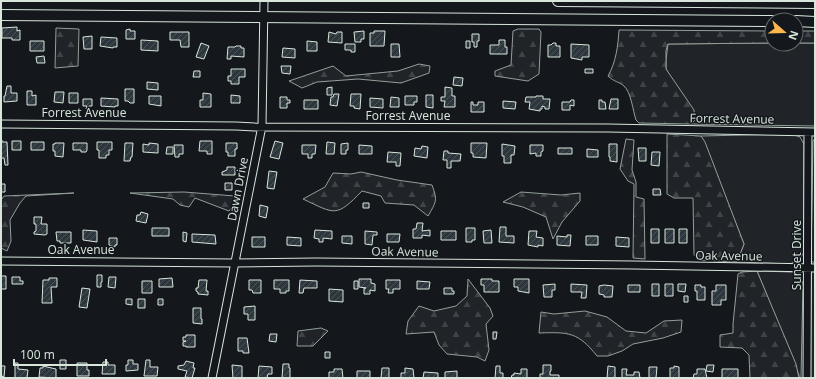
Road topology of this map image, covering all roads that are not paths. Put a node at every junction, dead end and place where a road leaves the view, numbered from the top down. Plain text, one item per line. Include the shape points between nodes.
1 (264, 1) edge
2 (558, 1) edge
3 (815, 3) edge
4 (1, 15) edge
5 (264, 17) junction
6 (764, 21) edge
7 (804, 21) edge
8 (815, 22) edge
9 (1, 124) edge
10 (262, 126) junction
11 (812, 132) edge
12 (1, 261) edge
13 (234, 264) junction
14 (811, 268) edge
15 (212, 378) edge
16 (807, 378) edge

1 - 5 street, Dawn Drive
2 - 3 highway
4 - 5 highway
5 - 6 highway
5 - 10 street, Dawn Drive
7 - 8 highway
9 - 10 street, Forrest Avenue
10 - 11 street, Forrest Avenue
10 - 13 street, Dawn Drive
11 - 14 street, Sunset Drive
12 - 13 street, Oak Avenue
13 - 14 street, Oak Avenue via 316,262
13 - 15 street, Dawn Drive
14 - 16 street, Sunset Drive

